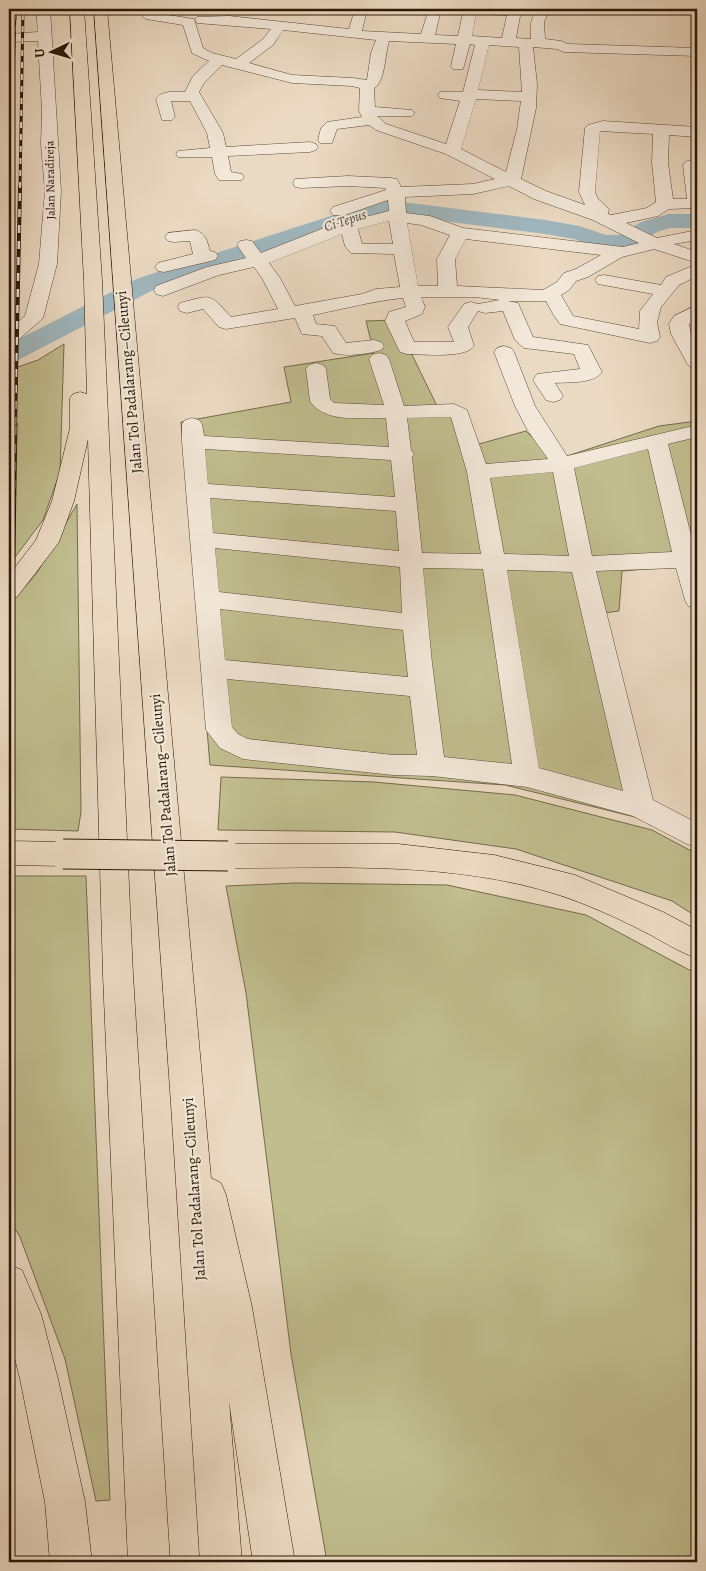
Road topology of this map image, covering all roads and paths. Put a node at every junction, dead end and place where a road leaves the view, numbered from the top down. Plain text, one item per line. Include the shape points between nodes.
1 (9, 9) edge
2 (42, 9) edge
3 (77, 9) edge
4 (100, 9) edge
5 (148, 9) edge
6 (211, 9) edge
7 (361, 9) edge
8 (435, 9) edge
9 (460, 9) edge
10 (470, 9) edge
11 (544, 9) edge
12 (9, 20) edge
13 (195, 21) junction
14 (280, 25) junction
15 (355, 33) junction
16 (45, 36) junction
17 (384, 37) junction
18 (9, 38) edge
19 (427, 39) junction
20 (464, 40) junction
21 (483, 41) junction
22 (508, 42) junction
23 (532, 43) junction
24 (218, 52) junction
25 (697, 52) edge
26 (240, 64) junction
27 (458, 66) dead end
28 (367, 86) junction
29 (445, 88) dead end
30 (471, 91) junction
31 (195, 96) junction
32 (529, 97) junction
33 (407, 113) dead end
34 (369, 116) junction
35 (167, 117) dead end
36 (661, 130) junction
37 (697, 132) edge
38 (326, 140) dead end
39 (310, 146) dead end
40 (452, 151) junction
41 (217, 152) junction
42 (184, 154) dead end
43 (692, 165) dead end
44 (236, 177) dead end
45 (512, 180) junction
46 (300, 183) dead end
47 (450, 191) junction
48 (665, 204) junction
49 (397, 207) junction
50 (321, 218) dead end
51 (604, 218) junction
52 (444, 219) junction
53 (348, 226) junction
54 (460, 234) junction
55 (697, 235) edge
56 (174, 237) dead end
57 (264, 239) dead end
58 (653, 243) junction
59 (403, 249) junction
60 (618, 252) junction
61 (253, 253) junction
62 (203, 257) junction
63 (697, 258) edge
64 (164, 267) dead end
65 (697, 269) edge
66 (189, 279) junction
67 (604, 280) dead end
68 (163, 290) dead end
69 (666, 291) junction
70 (410, 292) junction
71 (546, 296) junction
72 (228, 297) dead end
73 (462, 297) junction
74 (206, 302) junction
75 (187, 307) dead end
76 (697, 311) edge
77 (295, 312) junction
78 (87, 332) junction
79 (9, 338) edge
80 (504, 352) dead end
81 (697, 363) edge
82 (316, 369) dead end
83 (553, 396) dead end
84 (396, 412) junction
85 (697, 431) edge
86 (656, 441) junction
87 (402, 454) junction
88 (562, 464) junction
89 (478, 472) junction
90 (197, 490) junction
91 (407, 505) junction
92 (201, 539) junction
93 (691, 559) edge
94 (411, 560) junction
95 (494, 563) junction
96 (583, 564) junction
97 (9, 591) edge
98 (209, 599) junction
99 (697, 600) edge
100 (414, 623) junction
101 (212, 668) junction
102 (421, 688) junction
103 (432, 766) junction
104 (527, 776) junction
105 (641, 807) junction
106 (697, 836) edge
107 (9, 853) edge
108 (697, 945) edge
109 (188, 1104) junction
110 (9, 1284) edge
111 (71, 1562) edge
112 (149, 1562) edge
113 (221, 1562) edge
114 (274, 1562) edge

1 - 12 street
2 - 16 street, Jalan Naradireja
3 - 78 highway, Jalan Tol Padalarang–Cileunyi via 89,199 85,282
4 - 109 highway, Jalan Tol Padalarang–Cileunyi
5 - 13 street via 146,13 151,16
6 - 13 street
7 - 15 street
8 - 19 street
9 - 10 street
10 - 20 street
10 - 22 street via 514,11
11 - 23 street via 538,15
13 - 14 street via 229,20
13 - 24 street via 190,25 199,53
14 - 15 street
14 - 26 street via 268,42
15 - 17 street
16 - 18 street
16 - 79 street, Jalan Naradireja via 53,191 48,264 34,318
17 - 19 street
17 - 28 street via 373,83
19 - 20 street
20 - 21 street
20 - 27 street
21 - 22 street
21 - 30 street
22 - 23 street
23 - 25 street via 561,45 564,48
23 - 32 street
24 - 26 street
24 - 31 street via 191,88
26 - 28 street via 292,79 353,82
28 - 34 street
29 - 30 street
30 - 32 street
30 - 40 street
31 - 35 street via 165,97
31 - 41 street via 215,133
32 - 45 street
33 - 34 street
34 - 38 street via 332,125
34 - 40 street via 381,128
36 - 37 street
36 - 48 street via 660,163
36 - 51 street via 593,128 587,192
39 - 41 street
40 - 45 street
41 - 42 street
41 - 44 street via 225,177
43 - 48 street via 695,203 684,206
45 - 47 street
45 - 51 street via 540,195
46 - 49 street via 390,182
47 - 49 street
47 - 52 street
48 - 51 street via 652,212
49 - 50 street
49 - 52 street via 424,220
49 - 53 street
49 - 59 street
51 - 58 street
52 - 54 street
53 - 59 street via 354,248
53 - 61 street
54 - 60 street
54 - 73 street via 446,259
55 - 58 street
56 - 62 street via 195,235
57 - 61 street
58 - 60 street via 630,252
58 - 63 street
59 - 70 street
60 - 71 street via 570,277 563,286
61 - 62 street
61 - 66 street
61 - 77 street
62 - 64 street
65 - 69 street via 672,280
66 - 68 street
66 - 74 street
67 - 69 street
69 - 71 street via 651,305 646,322 650,337 567,320 561,315 554,298
70 - 73 street
70 - 73 street via 416,309 398,315 395,321 407,348 464,346 458,327
70 - 77 street via 376,295
71 - 73 street
72 - 74 street
73 - 83 street via 513,309 527,342 581,349 592,372 544,378
74 - 75 street
74 - 77 street via 226,323
76 - 81 street via 679,324
77 - 84 street via 309,330 328,330 340,349 376,352
78 - 97 highway via 80,428 63,501 47,542
78 - 112 highway, Jalan Tol Padalarang–Cileunyi
80 - 88 street via 525,406
82 - 84 street via 320,400 327,407
84 - 87 street
84 - 89 street via 458,412
85 - 86 street
86 - 88 street
86 - 93 street
87 - 90 street via 192,433
87 - 91 street
88 - 89 street
88 - 96 street
89 - 95 street
90 - 91 street
90 - 92 street
91 - 94 street
92 - 94 street
92 - 98 street
93 - 96 street
93 - 99 street
94 - 95 street
94 - 100 street
95 - 96 street
95 - 104 street
96 - 105 street
98 - 100 street
98 - 101 street
100 - 102 street
101 - 102 street
101 - 103 street via 219,730 243,749
102 - 103 street
103 - 104 street
104 - 105 street
105 - 106 street
107 - 108 highway, bridge via 398,856 494,867 565,884 652,921
109 - 113 highway, Jalan Tol Padalarang–Cileunyi
109 - 114 highway via 233,1307
110 - 111 highway via 22,1314 39,1379 65,1502

